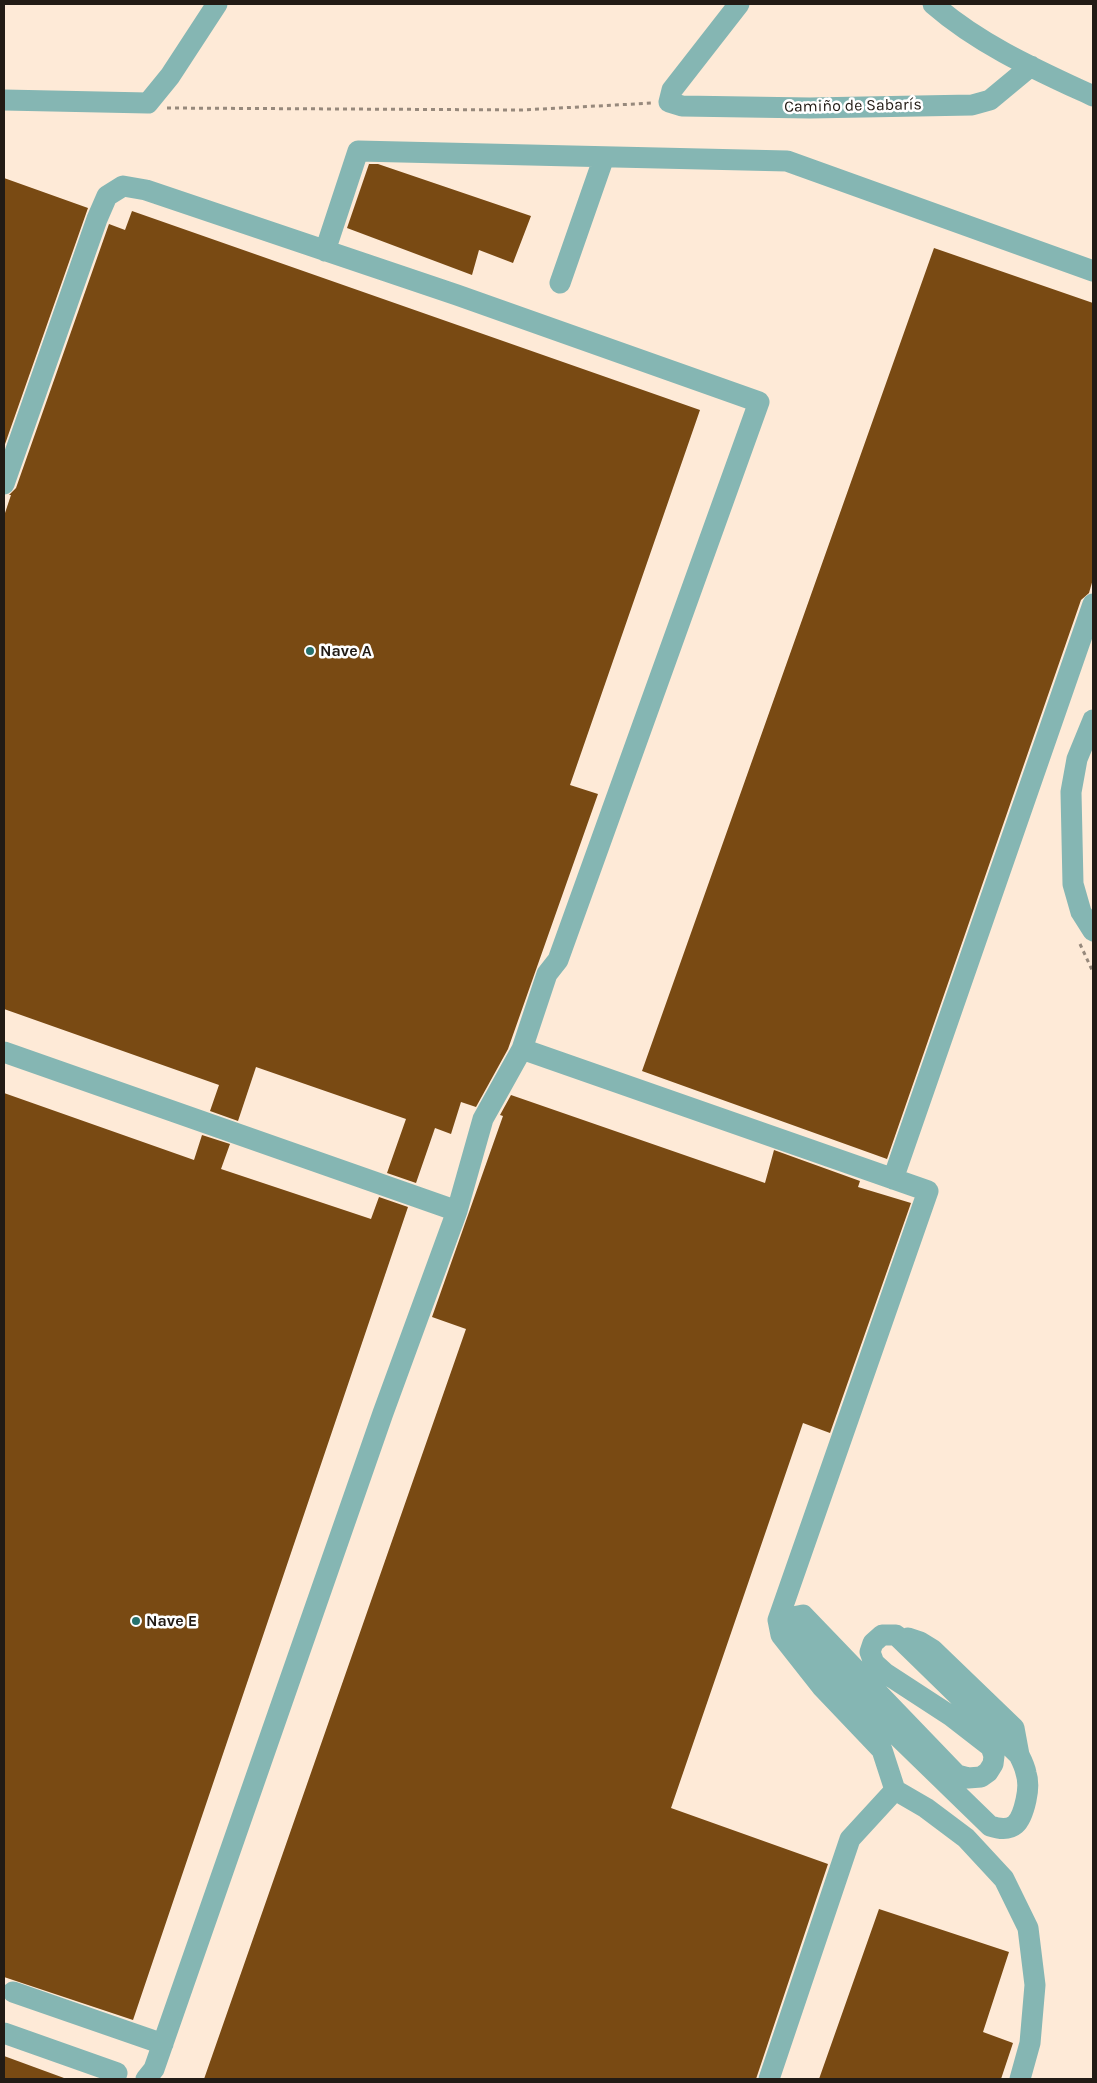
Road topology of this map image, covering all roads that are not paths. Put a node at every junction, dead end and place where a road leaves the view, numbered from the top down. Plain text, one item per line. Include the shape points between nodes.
1 (217, 4) edge
2 (739, 4) edge
3 (933, 4) edge
4 (1032, 66) junction
5 (1093, 96) edge
6 (4, 100) edge
7 (604, 157) junction
8 (325, 251) junction
9 (1093, 271) edge
10 (560, 283) dead end
11 (4, 484) edge
12 (1093, 604) edge
13 (1093, 720) edge
14 (1093, 932) edge
15 (522, 1049) junction
16 (4, 1052) edge
17 (893, 1179) junction
18 (457, 1211) junction
19 (778, 1620) junction
20 (895, 1790) junction
21 (13, 1992) dead end
22 (4, 2033) edge
23 (163, 2044) junction
24 (152, 2076) edge
25 (115, 2079) edge
26 (769, 2079) edge
27 (1020, 2079) edge

1 - 6 street via 181,60 148,102
2 - 4 street, Camiño de Sabarís via 672,90 669,102 682,106 810,108 972,105 990,100
3 - 4 street via 988,44
4 - 5 street
7 - 8 street via 358,151
7 - 9 street via 787,162
7 - 10 street
8 - 11 street via 146,190 123,186 107,196
8 - 15 street via 759,402 558,960 547,974
12 - 17 street
13 - 14 street via 1077,759 1071,792 1073,884 1081,912
15 - 17 street
15 - 18 street via 483,1119
16 - 18 street
17 - 19 street via 928,1191
18 - 23 street via 383,1413
19 - 19 street via 990,1826 1000,1830 1012,1828 1022,1818 1028,1790 1027,1774 1019,1755 896,1635 882,1635 873,1643 870,1652 874,1663 991,1747 994,1756 988,1772 980,1777 957,1775 804,1615
19 - 20 street via 781,1635 822,1687 882,1750
20 - 26 street via 850,1839
20 - 27 street via 966,1838 1004,1879 1028,1928 1035,1985 1030,2043
21 - 23 street
22 - 25 street via 117,2073
23 - 24 street

